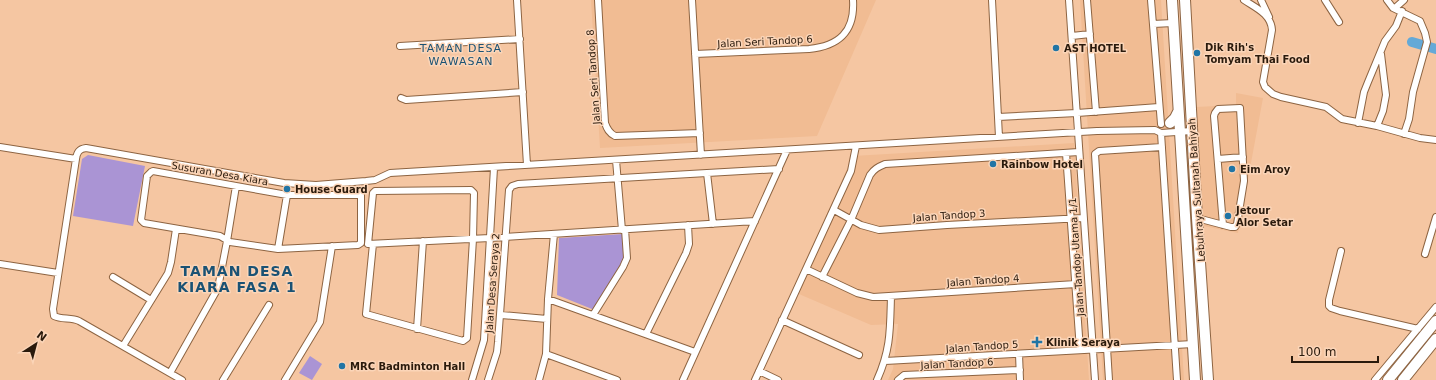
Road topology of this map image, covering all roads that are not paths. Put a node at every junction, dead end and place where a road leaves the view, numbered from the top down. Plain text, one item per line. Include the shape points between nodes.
1 (517, 0) edge
2 (598, 0) edge
3 (692, 0) edge
4 (853, 0) edge
5 (992, 0) edge
6 (1069, 0) edge
7 (1087, 0) edge
8 (1151, 0) edge
9 (1172, 0) edge
10 (1185, 0) edge
11 (1244, 0) edge
12 (1261, 0) edge
13 (1325, 0) edge
14 (1387, 0) edge
15 (1404, 0) edge
16 (1395, 8) junction
17 (1402, 11) junction
18 (1270, 18) junction
19 (1339, 22) dead end
20 (1173, 23) junction
21 (1153, 24) junction
22 (1090, 34) junction
23 (1072, 36) junction
24 (520, 40) junction
25 (400, 46) dead end
26 (1381, 52) junction
27 (695, 54) junction
28 (523, 92) junction
29 (402, 98) dead end
30 (1159, 107) junction
31 (1096, 112) junction
32 (1077, 113) junction
33 (998, 117) junction
34 (1358, 123) junction
35 (1169, 126) junction
36 (1192, 126) junction
37 (1377, 126) junction
38 (700, 133) junction
39 (1078, 133) junction
40 (1404, 134) junction
41 (999, 137) junction
42 (1436, 140) edge
43 (856, 146) junction
44 (0, 147) edge
45 (1162, 147) junction
46 (787, 150) junction
47 (1079, 152) junction
48 (1066, 153) junction
49 (701, 155) junction
50 (1243, 157) junction
51 (76, 159) junction
52 (616, 160) junction
53 (1218, 160) junction
54 (528, 165) junction
55 (494, 168) junction
56 (779, 169) junction
57 (707, 173) junction
58 (618, 178) junction
59 (236, 186) junction
60 (287, 195) junction
61 (834, 210) junction
62 (1436, 217) edge
63 (1071, 218) junction
64 (1083, 218) junction
65 (1197, 218) junction
66 (851, 220) junction
67 (755, 221) junction
68 (713, 224) junction
69 (688, 225) junction
70 (1223, 225) junction
71 (176, 229) junction
72 (624, 229) junction
73 (554, 234) junction
74 (506, 237) junction
75 (490, 238) junction
76 (473, 239) junction
77 (227, 241) junction
78 (423, 241) junction
79 (373, 244) junction
80 (332, 246) junction
81 (278, 249) junction
82 (1341, 251) dead end
83 (1425, 254) dead end
84 (0, 264) edge
85 (806, 269) junction
86 (58, 273) junction
87 (822, 277) junction
88 (113, 278) dead end
89 (1076, 284) junction
90 (891, 296) junction
91 (548, 299) junction
92 (151, 300) junction
93 (269, 305) dead end
94 (1436, 307) edge
95 (500, 315) junction
96 (593, 315) junction
97 (547, 319) junction
98 (782, 320) junction
99 (1436, 321) edge
100 (417, 329) junction
101 (1418, 329) junction
102 (646, 334) junction
103 (1436, 339) edge
104 (1174, 344) junction
105 (1193, 344) junction
106 (123, 346) junction
107 (1107, 348) junction
108 (1093, 349) junction
109 (1080, 350) junction
110 (695, 352) junction
111 (546, 354) junction
112 (1018, 354) junction
113 (859, 355) dead end
114 (885, 361) junction
115 (903, 361) junction
116 (1020, 370) junction
117 (759, 371) junction
118 (170, 373) junction
119 (904, 375) junction
120 (182, 380) edge
121 (223, 380) edge
122 (285, 380) edge
123 (472, 380) edge
124 (488, 380) edge
125 (539, 380) edge
126 (617, 380) edge
127 (683, 380) edge
128 (755, 380) edge
129 (778, 380) edge
130 (877, 380) edge
131 (898, 380) edge
132 (1020, 380) edge
133 (1095, 380) edge
134 (1110, 380) edge
135 (1176, 380) edge
136 (1195, 380) edge
137 (1208, 380) edge
138 (1376, 380) edge
139 (1388, 380) edge
140 (1404, 380) edge

1 - 24 street
2 - 38 street, Jalan Seri Tandop 8 via 607,129 615,136
3 - 27 street
4 - 27 street, Jalan Seri Tandop 6 via 852,18 842,37 826,46
5 - 33 street
6 - 23 street, Jalan Tandop Utama 1/1
7 - 22 street
8 - 21 street
9 - 20 main road, Lebuhraya Sultanah Bahiyah
10 - 36 main road, Lebuhraya Sultanah Bahiyah
11 - 18 street
12 - 18 street
13 - 19 street
14 - 16 street
15 - 16 street
16 - 17 street
17 - 26 street
17 - 40 street via 1420,21 1427,42
18 - 34 street via 1272,30 1263,82 1265,87 1273,94 1326,107 1340,118
20 - 21 street
20 - 35 main road, Lebuhraya Sultanah Bahiyah
21 - 30 street
22 - 23 street
22 - 31 street
23 - 32 street, Jalan Tandop Utama 1/1
24 - 25 street
24 - 28 street
26 - 34 street via 1364,92
26 - 37 street via 1386,95
27 - 38 street
28 - 29 street via 406,100
28 - 54 street
30 - 31 street
30 - 35 street
31 - 32 street
32 - 33 street
32 - 39 street, Jalan Tandop Utama 1/1
33 - 41 street
34 - 37 street
35 - 36 street
35 - 36 street
35 - 39 street
35 - 45 street
35 - 105 main road, Lebuhraya Sultanah Bahiyah via 1181,146
36 - 65 main road, Lebuhraya Sultanah Bahiyah
37 - 40 street
38 - 49 street
39 - 41 street
39 - 47 street, Jalan Tandop Utama 1/1
40 - 42 street
41 - 43 street
43 - 46 street
43 - 61 street via 851,171
44 - 51 street
45 - 104 street
45 - 107 street via 1099,151 1095,154
46 - 49 street
46 - 56 street
47 - 48 street
47 - 64 street, Jalan Tandop Utama 1/1
48 - 63 street
48 - 66 street via 885,164 870,175
49 - 52 street
50 - 53 street
50 - 53 street via 1240,108 1218,109 1214,116
50 - 70 street via 1244,181 1237,224 1233,228
51 - 55 street via 79,151 86,148 284,183 316,185 375,180 390,173
51 - 86 street
52 - 54 street
52 - 58 street
53 - 70 street
54 - 55 street
55 - 75 street
56 - 57 street
56 - 67 street
57 - 58 street
57 - 68 street
58 - 72 street
58 - 74 street, Jalan Desa Seraya 2 via 512,186 509,190
59 - 60 street, Susuran Desa Kiara
59 - 71 street, Susuran Desa Kiara via 153,170 147,176 141,222
59 - 77 street
60 - 80 street, Susuran Desa Kiara via 361,195 361,243
60 - 81 street
61 - 66 street, Jalan Tandop 3
61 - 85 street
62 - 83 street
63 - 64 street, Jalan Tandop 3
63 - 66 street, Jalan Tandop 3 via 879,230
63 - 89 street
64 - 108 street, Jalan Tandop Utama 1/1
65 - 70 street
65 - 137 main road, Lebuhraya Sultanah Bahiyah
66 - 87 street
67 - 68 street
67 - 110 street
68 - 69 street
69 - 72 street
69 - 102 street via 689,244 686,253
71 - 77 street via 220,236
71 - 92 street via 170,267
72 - 73 street
72 - 96 street via 627,258
73 - 74 street
73 - 91 street
74 - 75 street
74 - 95 street, Jalan Desa Seraya 2
75 - 76 street
75 - 123 street via 484,340
76 - 78 street
76 - 79 street via 473,191 375,191 372,195 368,244
76 - 100 street via 466,340
77 - 81 street
77 - 118 street via 218,288
78 - 79 street
78 - 100 street
79 - 100 street via 365,312
80 - 81 street
80 - 122 street via 320,322
82 - 101 street via 1329,306 1340,311
84 - 86 street
85 - 87 street, Jalan Tandop 4
85 - 98 street
86 - 106 street via 54,316 76,320
87 - 90 street, Jalan Tandop 4 via 866,296
88 - 92 street
89 - 90 street, Jalan Tandop 4
89 - 109 street
90 - 114 street via 890,331
91 - 96 street
91 - 97 street
92 - 106 street
93 - 121 street
94 - 101 street
95 - 97 street
95 - 124 street, Jalan Desa Seraya 2 via 496,352
96 - 102 street
97 - 111 street
98 - 113 street
98 - 117 street
99 - 139 main road
101 - 138 street
102 - 110 street
103 - 140 main road
104 - 105 street, Jalan Tandop 5
104 - 107 street, Jalan Tandop 5
104 - 135 street
105 - 136 main road, Lebuhraya Sultanah Bahiyah
106 - 118 street
107 - 108 street, Jalan Tandop 5
107 - 134 street
108 - 109 street, Jalan Tandop 5
108 - 133 street, Jalan Tandop Utama 1/1
109 - 112 street, Jalan Tandop 5
110 - 127 street
111 - 125 street
111 - 126 street
112 - 115 street, Jalan Tandop 5
112 - 116 street
114 - 115 street, Jalan Tandop 5
114 - 130 street
115 - 119 street
116 - 119 street, Jalan Tandop 6
116 - 132 street
117 - 128 street
117 - 129 street
118 - 120 street
119 - 131 street

